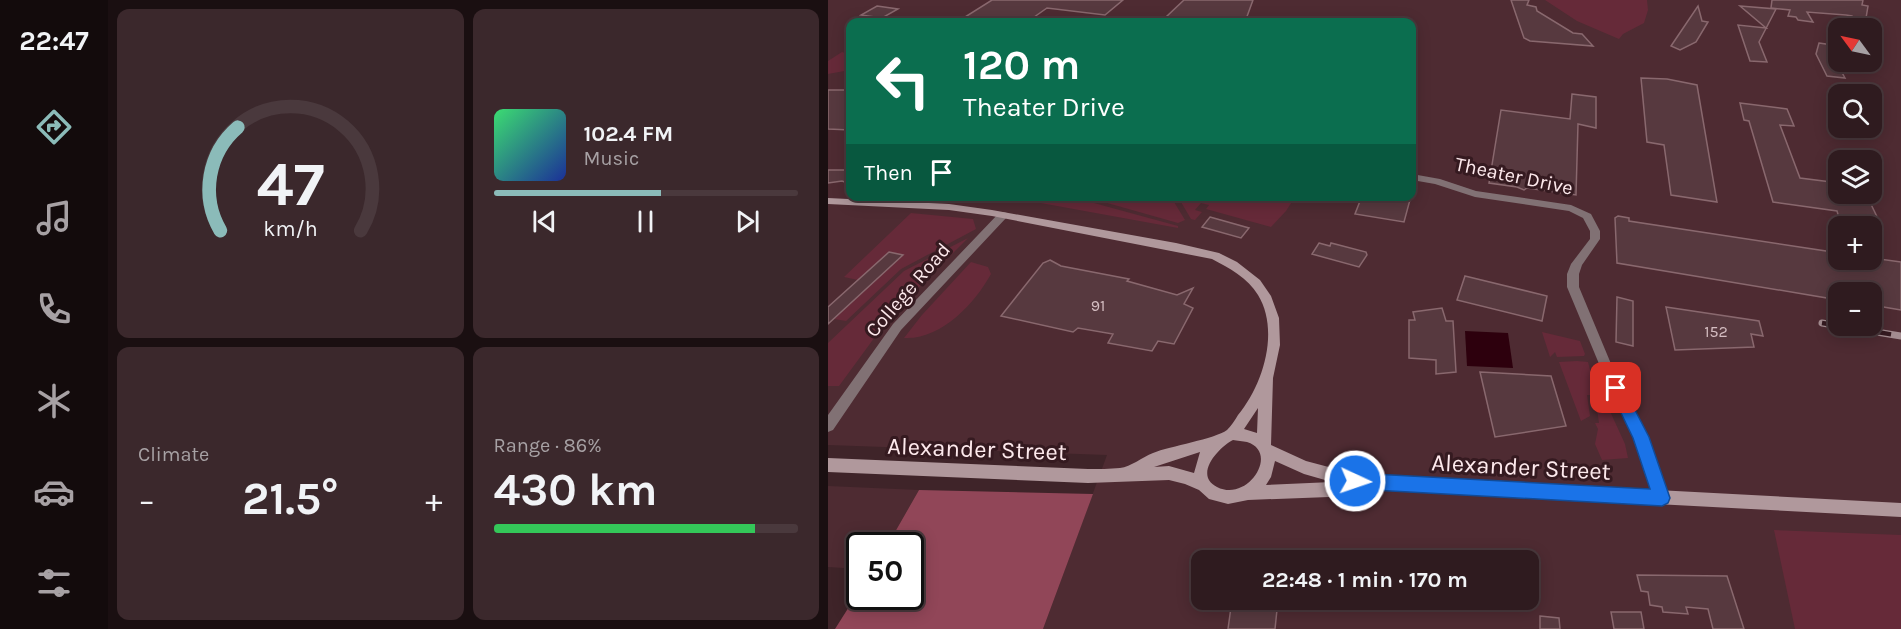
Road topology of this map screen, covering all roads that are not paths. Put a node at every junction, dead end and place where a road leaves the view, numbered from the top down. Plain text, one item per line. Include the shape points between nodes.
1 (1416, 178) edge
2 (828, 201) edge
3 (1003, 215) junction
4 (1266, 378) junction
5 (828, 426) edge
6 (1232, 434) junction
7 (1217, 440) junction
8 (1265, 448) junction
9 (828, 465) edge
10 (1125, 474) junction
11 (1355, 481) junction
12 (1206, 486) junction
13 (1245, 493) junction
14 (1662, 498) junction
15 (1901, 510) edge

1 - 14 street, Theater Drive via 1475,194 1571,208 1587,216 1595,239 1577,264 1573,287 1641,437
2 - 3 main road via 949,207
3 - 4 main road via 1176,247 1215,256 1233,265 1256,283 1270,307 1274,345
3 - 5 street, College Road via 897,327
4 - 6 main road via 1250,411
4 - 8 main road
6 - 7 main road
6 - 8 main road via 1250,435
7 - 10 main road, Alexander Street via 1156,458
7 - 12 main road via 1203,457 1201,478
8 - 11 main road, Alexander Street via 1304,467
8 - 13 main road via 1269,459 1263,479
9 - 10 main road, Alexander Street via 1088,476
10 - 12 main road, Alexander Street via 1169,473
11 - 13 main road, Alexander Street via 1329,490
11 - 14 main road, Alexander Street
12 - 13 main road via 1228,497
14 - 15 main road, Alexander Street

